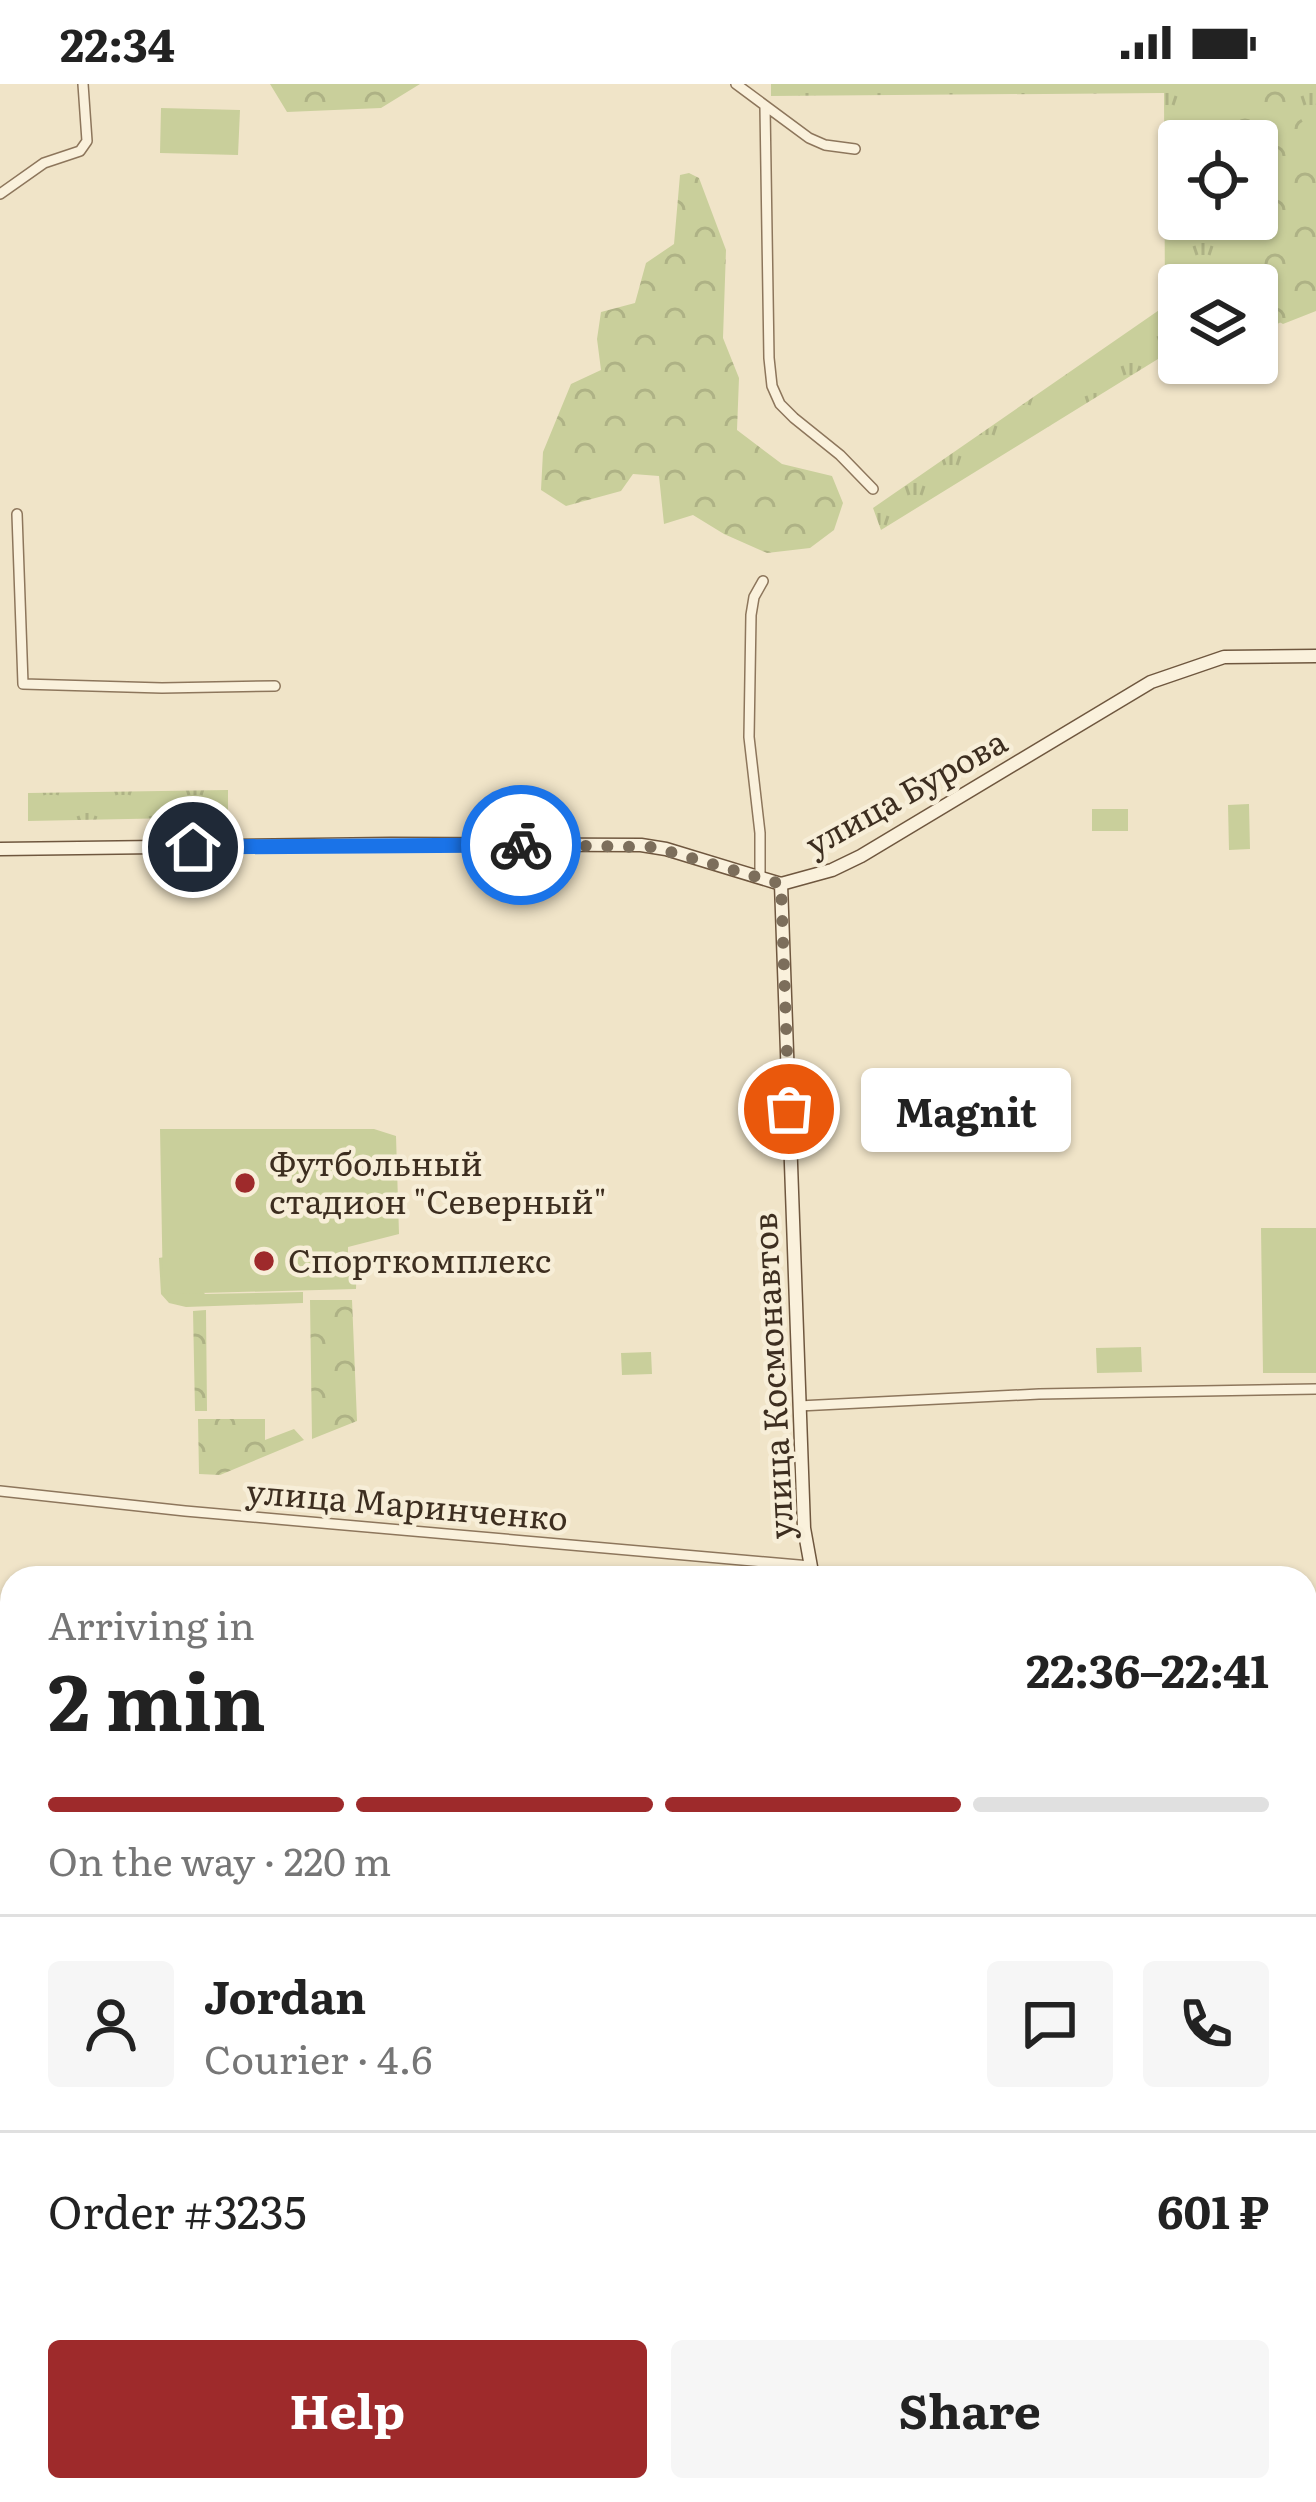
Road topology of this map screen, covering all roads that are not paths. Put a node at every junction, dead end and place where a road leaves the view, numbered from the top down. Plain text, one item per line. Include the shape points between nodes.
1 (83, 84) edge
2 (736, 84) edge
3 (765, 106) junction
4 (855, 149) dead end
5 (0, 194) edge
6 (873, 489) dead end
7 (17, 514) dead end
8 (763, 581) dead end
9 (1316, 656) edge
10 (274, 686) dead end
11 (0, 849) edge
12 (760, 878) junction
13 (781, 884) junction
14 (1316, 1389) edge
15 (799, 1406) junction
16 (0, 1491) edge
17 (750, 1566) edge
18 (810, 1566) edge

1 - 5 street via 87,141 80,151
2 - 3 street
3 - 4 street via 809,138
3 - 6 street via 772,386 780,404
7 - 10 street via 22,684
8 - 12 street via 751,615 748,737
9 - 13 main road, улица Бурова via 1224,657 1151,682 861,856
11 - 12 main road, улица Бурова via 640,845
12 - 13 main road, улица Бурова
13 - 15 main road, улица Космонавтов
14 - 15 street
15 - 18 main road, улица Космонавтов
16 - 17 street, улица Маринченко

